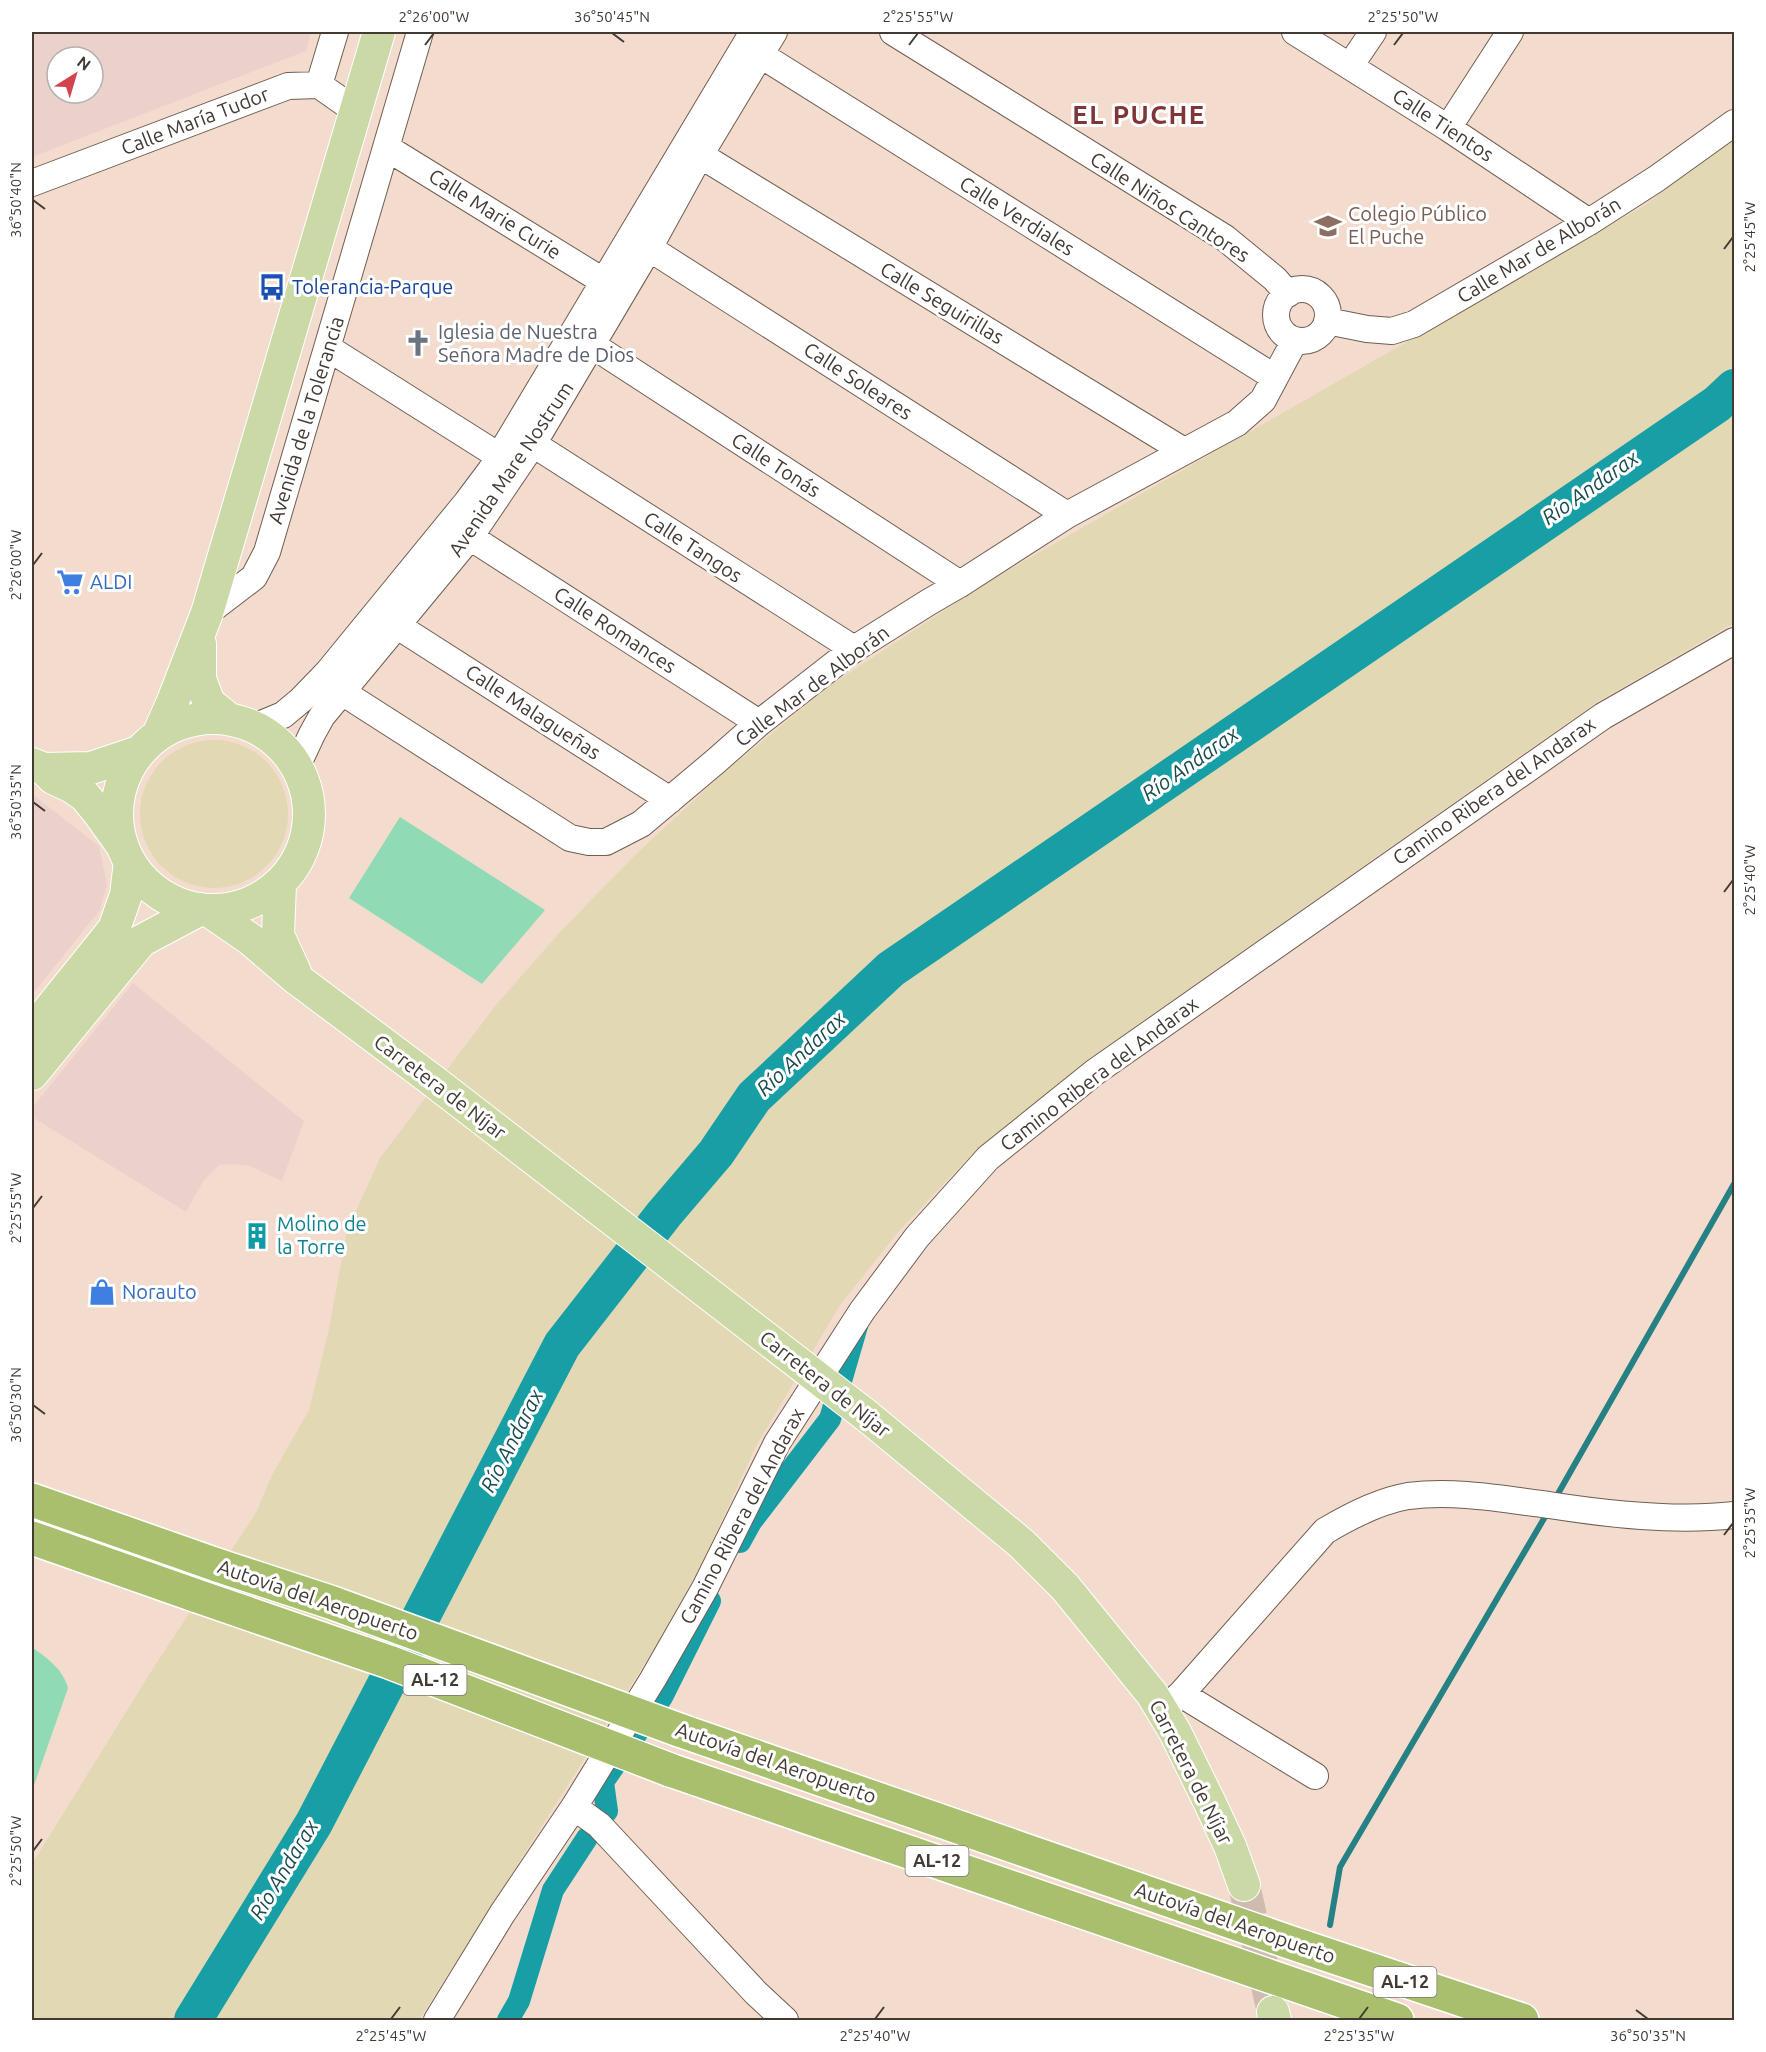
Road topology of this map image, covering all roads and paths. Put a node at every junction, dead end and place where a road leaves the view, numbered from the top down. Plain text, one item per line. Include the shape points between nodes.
1 (335, 32) edge
2 (379, 32) edge
3 (420, 32) edge
4 (774, 32) edge
5 (893, 32) edge
6 (1295, 32) edge
7 (1373, 32) edge
8 (1510, 32) edge
9 (757, 43) edge
10 (1350, 66) junction
11 (319, 85) junction
12 (356, 111) junction
13 (1734, 123) edge
14 (1448, 128) junction
15 (387, 148) junction
16 (700, 155) junction
17 (32, 183) edge
18 (1589, 222) junction
19 (649, 248) junction
20 (603, 281) junction
21 (1288, 294) junction
22 (1327, 321) junction
23 (1295, 340) junction
24 (592, 345) junction
25 (327, 348) junction
26 (1274, 377) junction
27 (532, 444) junction
28 (1184, 451) junction
29 (499, 456) junction
30 (1067, 515) junction
31 (470, 537) junction
32 (960, 584) junction
33 (204, 622) junction
34 (396, 624) junction
35 (1734, 641) edge
36 (854, 649) junction
37 (342, 692) junction
38 (241, 723) junction
39 (759, 723) junction
40 (148, 744) junction
41 (38, 766) edge
42 (297, 766) junction
43 (670, 800) junction
44 (126, 854) junction
45 (280, 884) junction
46 (205, 910) junction
47 (297, 979) junction
48 (32, 1031) edge
49 (32, 1074) edge
50 (32, 1500) edge
51 (1734, 1515) edge
52 (32, 1538) edge
53 (1172, 1702) junction
54 (1315, 1776) dead end
55 (574, 1807) junction
56 (1244, 1885) tunnel mouth
57 (437, 2020) edge
58 (785, 2020) edge
59 (1397, 2020) edge
60 (1522, 2020) edge

1 - 11 street
2 - 12 main road, Avenida de la Tolerancia
3 - 15 street, Avenida de la Tolerancia
4 - 9 street, Avenida Mare Nostrum
5 - 21 street, Calle Niños Cantores via 1225,238
6 - 10 street, Calle Tientos
7 - 10 street
8 - 14 street
9 - 16 street, Avenida Mare Nostrum
9 - 20 street, Avenida Mare Nostrum
9 - 26 street, Calle Verdiales
10 - 14 street, Calle Tientos
11 - 12 street
11 - 17 street, Calle María Tudor via 288,86
12 - 33 main road, Avenida de la Tolerancia
13 - 18 street, Calle Mar de Alborán
14 - 18 street, Calle Tientos
15 - 20 street, Calle Marie Curie
15 - 25 street, Avenida de la Tolerancia
16 - 19 street, Avenida Mare Nostrum
16 - 28 street, Calle Seguirillas
18 - 22 street, Calle Mar de Alborán via 1414,324 1392,331
19 - 24 street, Avenida Mare Nostrum
19 - 30 street, Calle Soleares
20 - 29 street, Avenida Mare Nostrum
21 - 22 street via 1299,289 1315,293 1326,306
21 - 23 street via 1278,305 1276,317 1280,328
22 - 23 street via 1315,337
23 - 26 street, Calle Mar de Alborán
24 - 27 street, Avenida Mare Nostrum
24 - 32 street, Calle Tonás
25 - 29 street
25 - 33 street, Avenida de la Tolerancia via 267,552 254,577
26 - 28 street, Calle Mar de Alborán via 1263,400 1237,423
27 - 31 street, Avenida Mare Nostrum
27 - 36 street, Calle Tangos
28 - 30 street, Calle Mar de Alborán
29 - 38 street, Avenida Mare Nostrum via 467,502 301,700 283,716
30 - 32 street, Calle Mar de Alborán
31 - 34 street, Avenida Mare Nostrum
31 - 39 street, Calle Romances
32 - 36 street, Calle Mar de Alborán
33 - 38 main road, Avenida de la Tolerancia via 200,679 209,703
33 - 40 main road, Avenida de la Tolerancia
34 - 37 street, Avenida Mare Nostrum
34 - 43 street, Calle Malagueñas
35 - 55 street, Camino Ribera del Andarax via 1603,716 1095,1072 988,1158 917,1237 869,1301 783,1433 705,1588
36 - 39 street, Calle Mar de Alborán
37 - 42 street, Avenida Mare Nostrum via 322,716
37 - 43 street, Calle Mar de Alborán via 570,838 606,842 641,824
38 - 40 main road via 204,718 180,724
38 - 42 main road via 279,743
39 - 43 street, Calle Mar de Alborán
40 - 41 main road via 91,768
40 - 44 main road via 123,781 117,804 119,833
41 - 44 main road via 89,800
42 - 45 main road via 308,796 309,828 299,858
44 - 46 main road via 148,885 173,901
44 - 48 main road via 126,895 114,929
45 - 46 main road via 243,905
45 - 47 main road, Carretera de Níjar via 278,935
46 - 47 main road, Carretera de Níjar via 250,939
46 - 49 main road via 141,941
47 - 53 main road, Carretera de Níjar, bridge via 867,1416 1022,1544 1058,1580 1152,1694
50 - 60 highway, Autovía del Aeropuerto / AL-12, bridge via 330,1602 679,1730
51 - 53 street via 1662,1516 1582,1510 1452,1493 1406,1497 1356,1513 1324,1531
52 - 59 highway, Autovía del Aeropuerto / AL-12, bridge via 389,1662 670,1770
53 - 54 street
53 - 56 main road, Carretera de Níjar via 1175,1732 1230,1846
55 - 57 street, Camino Ribera del Andarax
55 - 58 street via 599,1825

